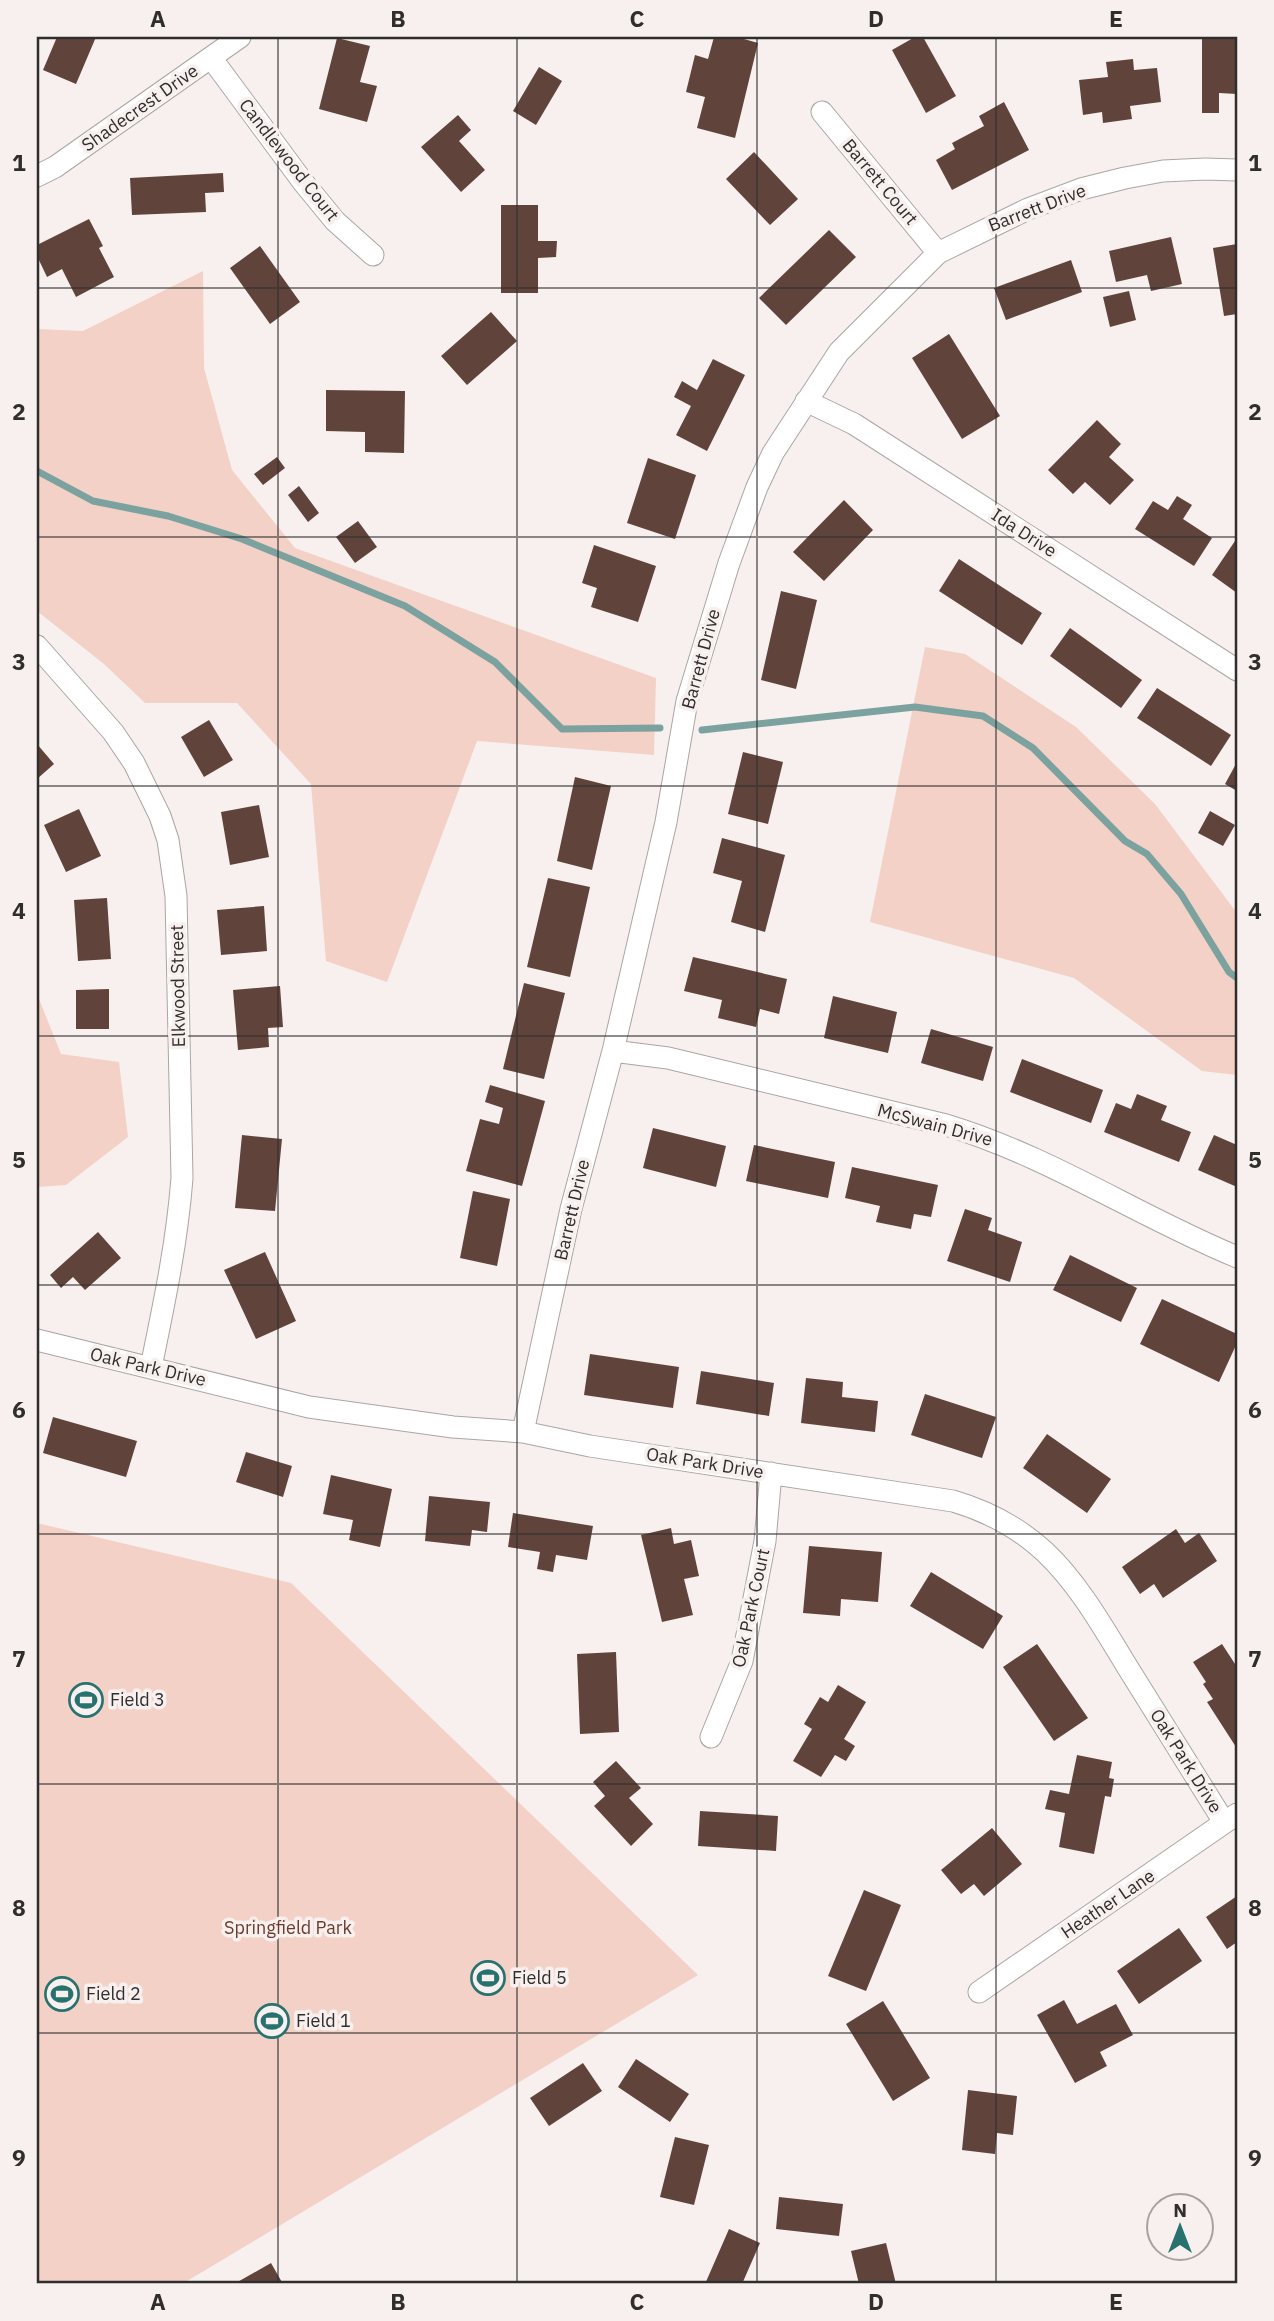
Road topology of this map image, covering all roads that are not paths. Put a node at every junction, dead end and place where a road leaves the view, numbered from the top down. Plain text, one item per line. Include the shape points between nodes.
1 (240, 37) edge
2 (212, 59) junction
3 (822, 112) dead end
4 (1237, 170) edge
5 (37, 176) edge
6 (937, 253) junction
7 (373, 255) dead end
8 (807, 401) junction
9 (37, 646) edge
10 (1237, 670) edge
11 (613, 1051) junction
12 (1237, 1257) edge
13 (37, 1339) edge
14 (150, 1367) junction
15 (523, 1432) junction
16 (771, 1474) junction
17 (711, 1737) dead end
18 (1231, 1818) edge
19 (979, 1992) dead end

1 - 2 street, Shadecrest Drive
2 - 5 street, Shadecrest Drive
2 - 7 street, Candlewood Court via 319,202
3 - 6 street, Barrett Court
4 - 6 street, Barrett Drive via 1163,171 1081,189
6 - 8 street, Barrett Drive via 839,352
8 - 10 street, Ida Drive via 854,424
8 - 11 street, Barrett Drive via 757,487 709,624 687,701 666,822
9 - 14 street, Elkwood Street via 106,723 134,763 160,817 173,869 182,1178 171,1272
11 - 12 street, McSwain Drive via 668,1058 990,1139
11 - 15 street, Barrett Drive via 572,1209
13 - 14 street, Oak Park Drive
14 - 15 street, Oak Park Drive via 309,1406
15 - 16 street, Oak Park Drive
16 - 17 street, Oak Park Court via 765,1541 742,1661
16 - 18 street, Oak Park Drive via 953,1501 1027,1536 1059,1567 1097,1619
18 - 19 street, Heather Lane

